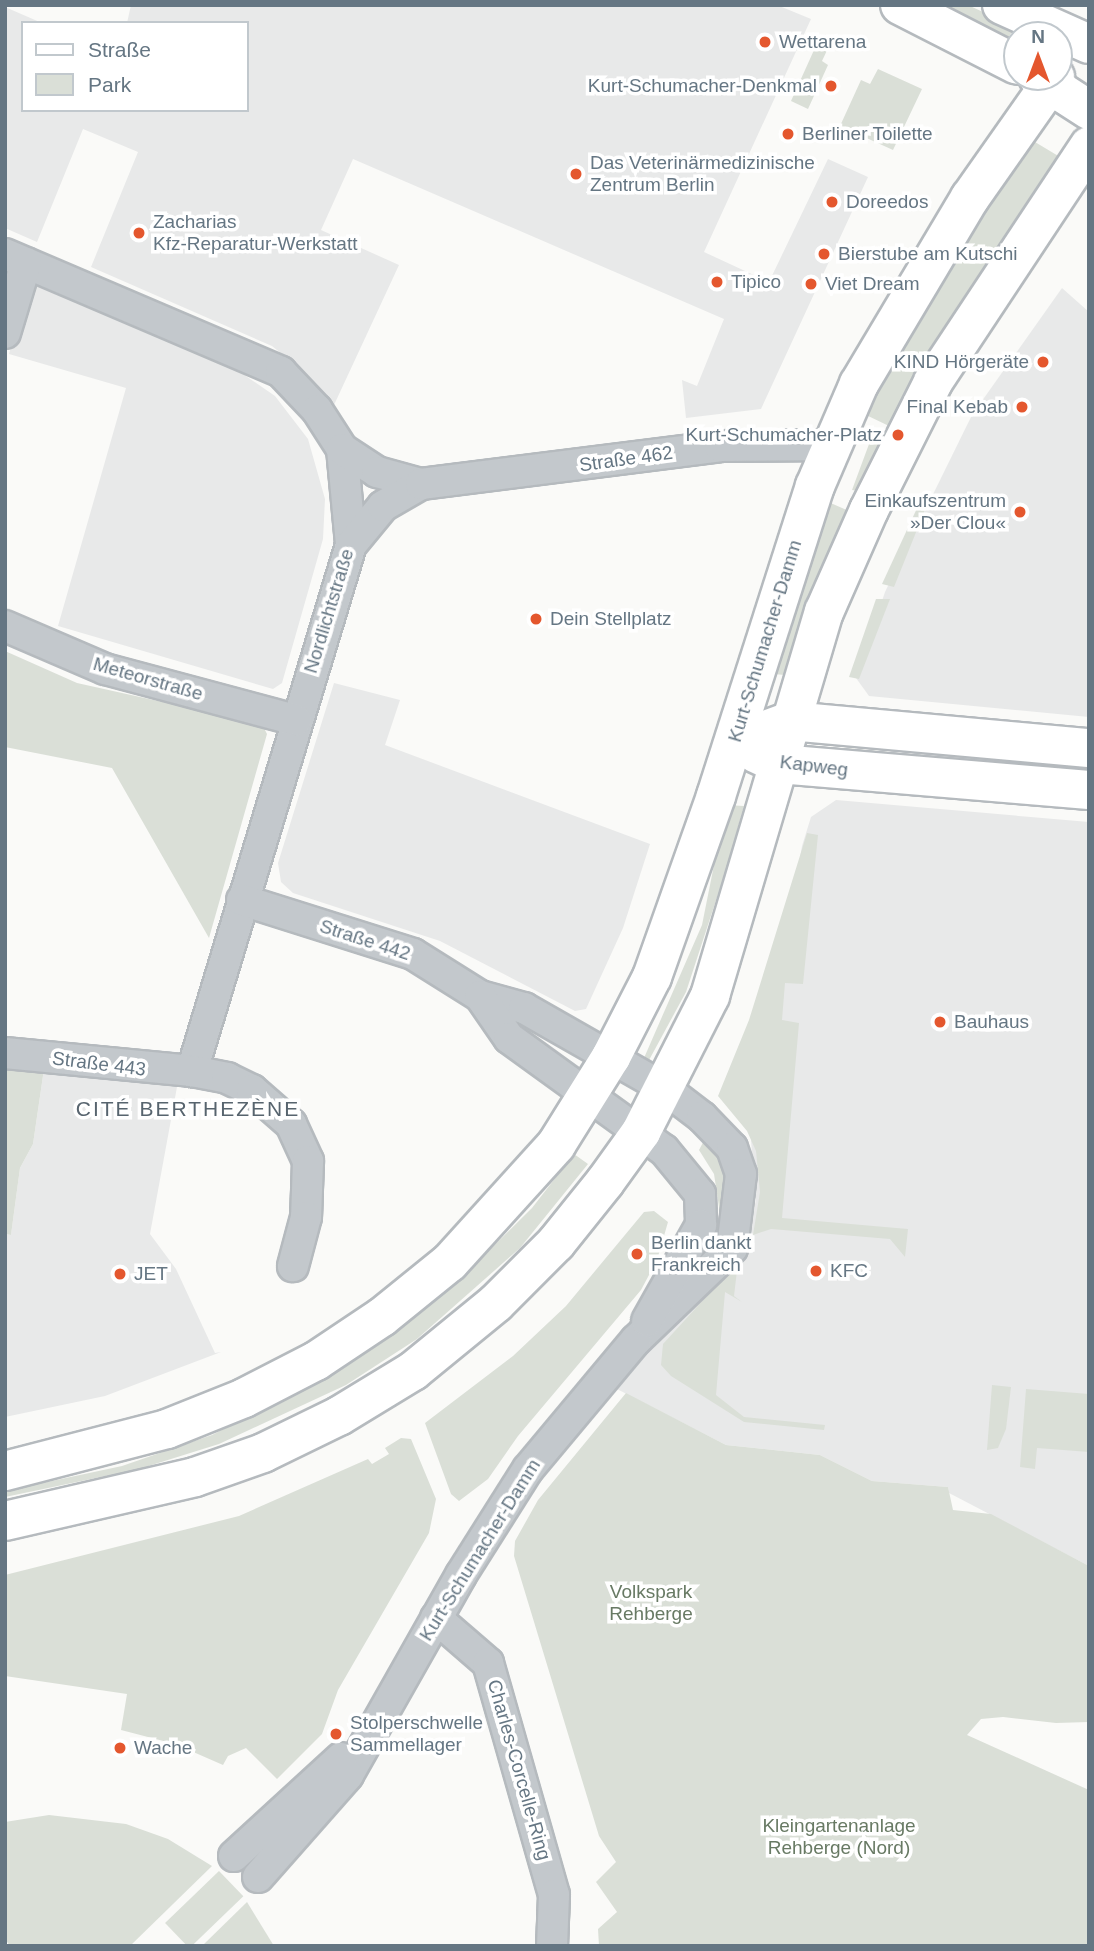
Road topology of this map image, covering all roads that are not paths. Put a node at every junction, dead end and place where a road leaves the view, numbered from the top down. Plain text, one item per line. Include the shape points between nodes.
1 (900, 5) edge
2 (1002, 5) edge
3 (1087, 39) edge
4 (1073, 50) edge
5 (1003, 55) edge
6 (1034, 91) edge
7 (1064, 91) edge
8 (1089, 110) edge
9 (1089, 146) edge
10 (15, 258) edge
11 (5, 332) edge
12 (833, 444) junction
13 (342, 449) junction
14 (421, 484) junction
15 (351, 545) junction
16 (5, 626) edge
17 (296, 720) junction
18 (790, 721) junction
19 (734, 743) junction
20 (1089, 748) edge
21 (779, 764) junction
22 (1089, 790) edge
23 (242, 900) junction
24 (480, 996) junction
25 (5, 1053) edge
26 (611, 1057) junction
27 (192, 1071) junction
28 (664, 1088) junction
29 (587, 1097) junction
30 (641, 1132) junction
31 (293, 1266) dead end
32 (636, 1340) junction
33 (5, 1471) edge
34 (5, 1521) edge
35 (436, 1618) junction
36 (365, 1737) junction
37 (234, 1856) dead end
38 (258, 1877) dead end
39 (552, 1946) edge

1 - 5 main road
2 - 3 main road
3 - 4 main road
6 - 12 main road, Kurt-Schumacher-Damm via 859,384
7 - 8 main road
9 - 18 main road via 933,382 824,612
10 - 11 street
10 - 13 street, Nordlichtstraße via 281,372 317,410
12 - 14 street, Straße 462 via 720,446
12 - 19 main road, Kurt-Schumacher-Damm via 779,590
13 - 14 street, Straße 462 via 377,472
13 - 15 street, Nordlichtstraße
14 - 15 street, Straße 462 via 383,506
15 - 17 street, Nordlichtstraße
16 - 17 street, Meteorstraße via 105,669
17 - 23 street, Nordlichtstraße
18 - 19 main road, Kapweg
18 - 20 main road, Kapweg
18 - 21 main road
19 - 21 main road, Kapweg
19 - 26 main road, Kurt-Schumacher-Damm via 652,977
21 - 22 main road, Kapweg
21 - 28 main road via 710,996
23 - 24 street, Straße 442 via 413,954
23 - 27 street, Nordlichtstraße
24 - 26 street, Straße 442 via 524,1009
24 - 29 street, Straße 442 via 509,1038
25 - 27 street, Straße 443
26 - 28 street, Straße 442
26 - 29 main road, Kurt-Schumacher-Damm
27 - 31 street, Straße 443 via 227,1078 252,1090 277,1109 296,1135 308,1161 308,1178 306,1217
28 - 30 main road
28 - 32 street, Kurt-Schumacher-Damm via 716,1128 732,1147 741,1174 740,1208 732,1248
29 - 30 street, Kurt-Schumacher-Damm
29 - 33 main road, Kurt-Schumacher-Damm via 533,1174 475,1238 417,1290 347,1341 283,1379 206,1415 130,1442
30 - 32 street, Kurt-Schumacher-Damm via 687,1174 700,1194 701,1225
30 - 34 main road via 589,1203 523,1278 440,1350 382,1391 296,1438 195,1477
32 - 35 street, Kurt-Schumacher-Damm via 528,1468
35 - 36 street, Kurt-Schumacher-Damm
35 - 39 street, Charles-Corcelle-Ring via 488,1663 554,1895
36 - 37 street, Kurt-Schumacher-Damm
36 - 38 street, Kurt-Schumacher-Damm via 348,1775

